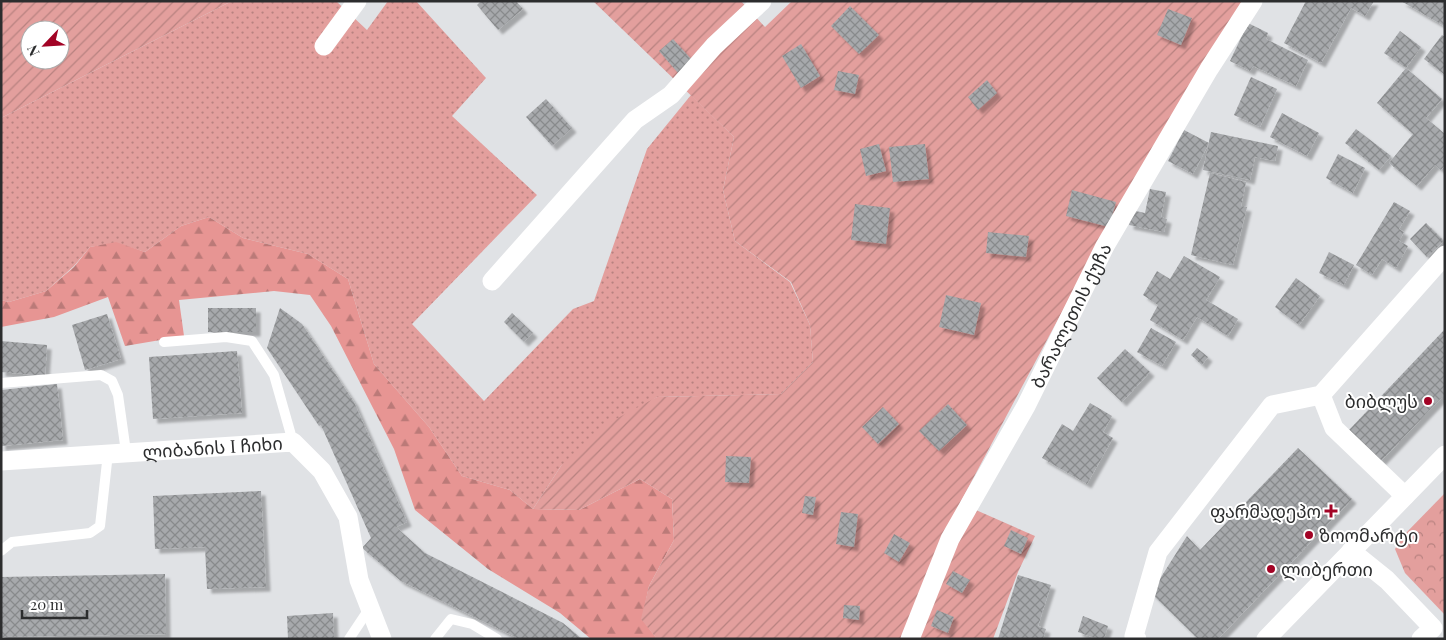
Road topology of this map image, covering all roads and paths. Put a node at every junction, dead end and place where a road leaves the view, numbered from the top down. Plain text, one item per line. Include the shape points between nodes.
1 (357, 1) edge
2 (762, 1) edge
3 (1253, 1) edge
4 (324, 46) dead end
5 (1445, 255) edge
6 (492, 281) dead end
7 (164, 342) dead end
8 (1, 384) edge
9 (1320, 395) junction
10 (294, 442) junction
11 (117, 453) junction
12 (1445, 455) edge
13 (1, 461) edge
14 (1405, 496) junction
15 (1, 551) edge
16 (1351, 551) junction
17 (369, 609) junction
18 (1134, 638) edge
19 (349, 639) edge
20 (382, 639) edge
21 (435, 639) edge
22 (497, 639) edge
23 (910, 639) edge
24 (1266, 639) edge
25 (1422, 639) edge

1 - 4 street
2 - 6 street via 714,46 671,95 635,120
3 - 23 street, ბარალეთის ქუჩა via 1208,69 1105,246 1026,406 950,539
5 - 9 street
7 - 10 lane via 226,337 252,341 274,375
8 - 11 lane via 101,375 112,381 118,396
9 - 14 street via 1334,428
9 - 18 street via 1272,405 1158,552
10 - 11 street, ლიბანის I ჩიხი
10 - 17 street, ლიბანის I ჩიხი via 322,471 348,518 359,580
11 - 13 street, ლიბანის I ჩიხი
11 - 15 lane via 100,526 90,533 12,542
12 - 14 street
14 - 16 street
16 - 24 street
16 - 25 street via 1386,580 1433,628
17 - 19 lane
17 - 20 street, ლიბანის I ჩიხი
21 - 22 lane via 451,619 472,624

